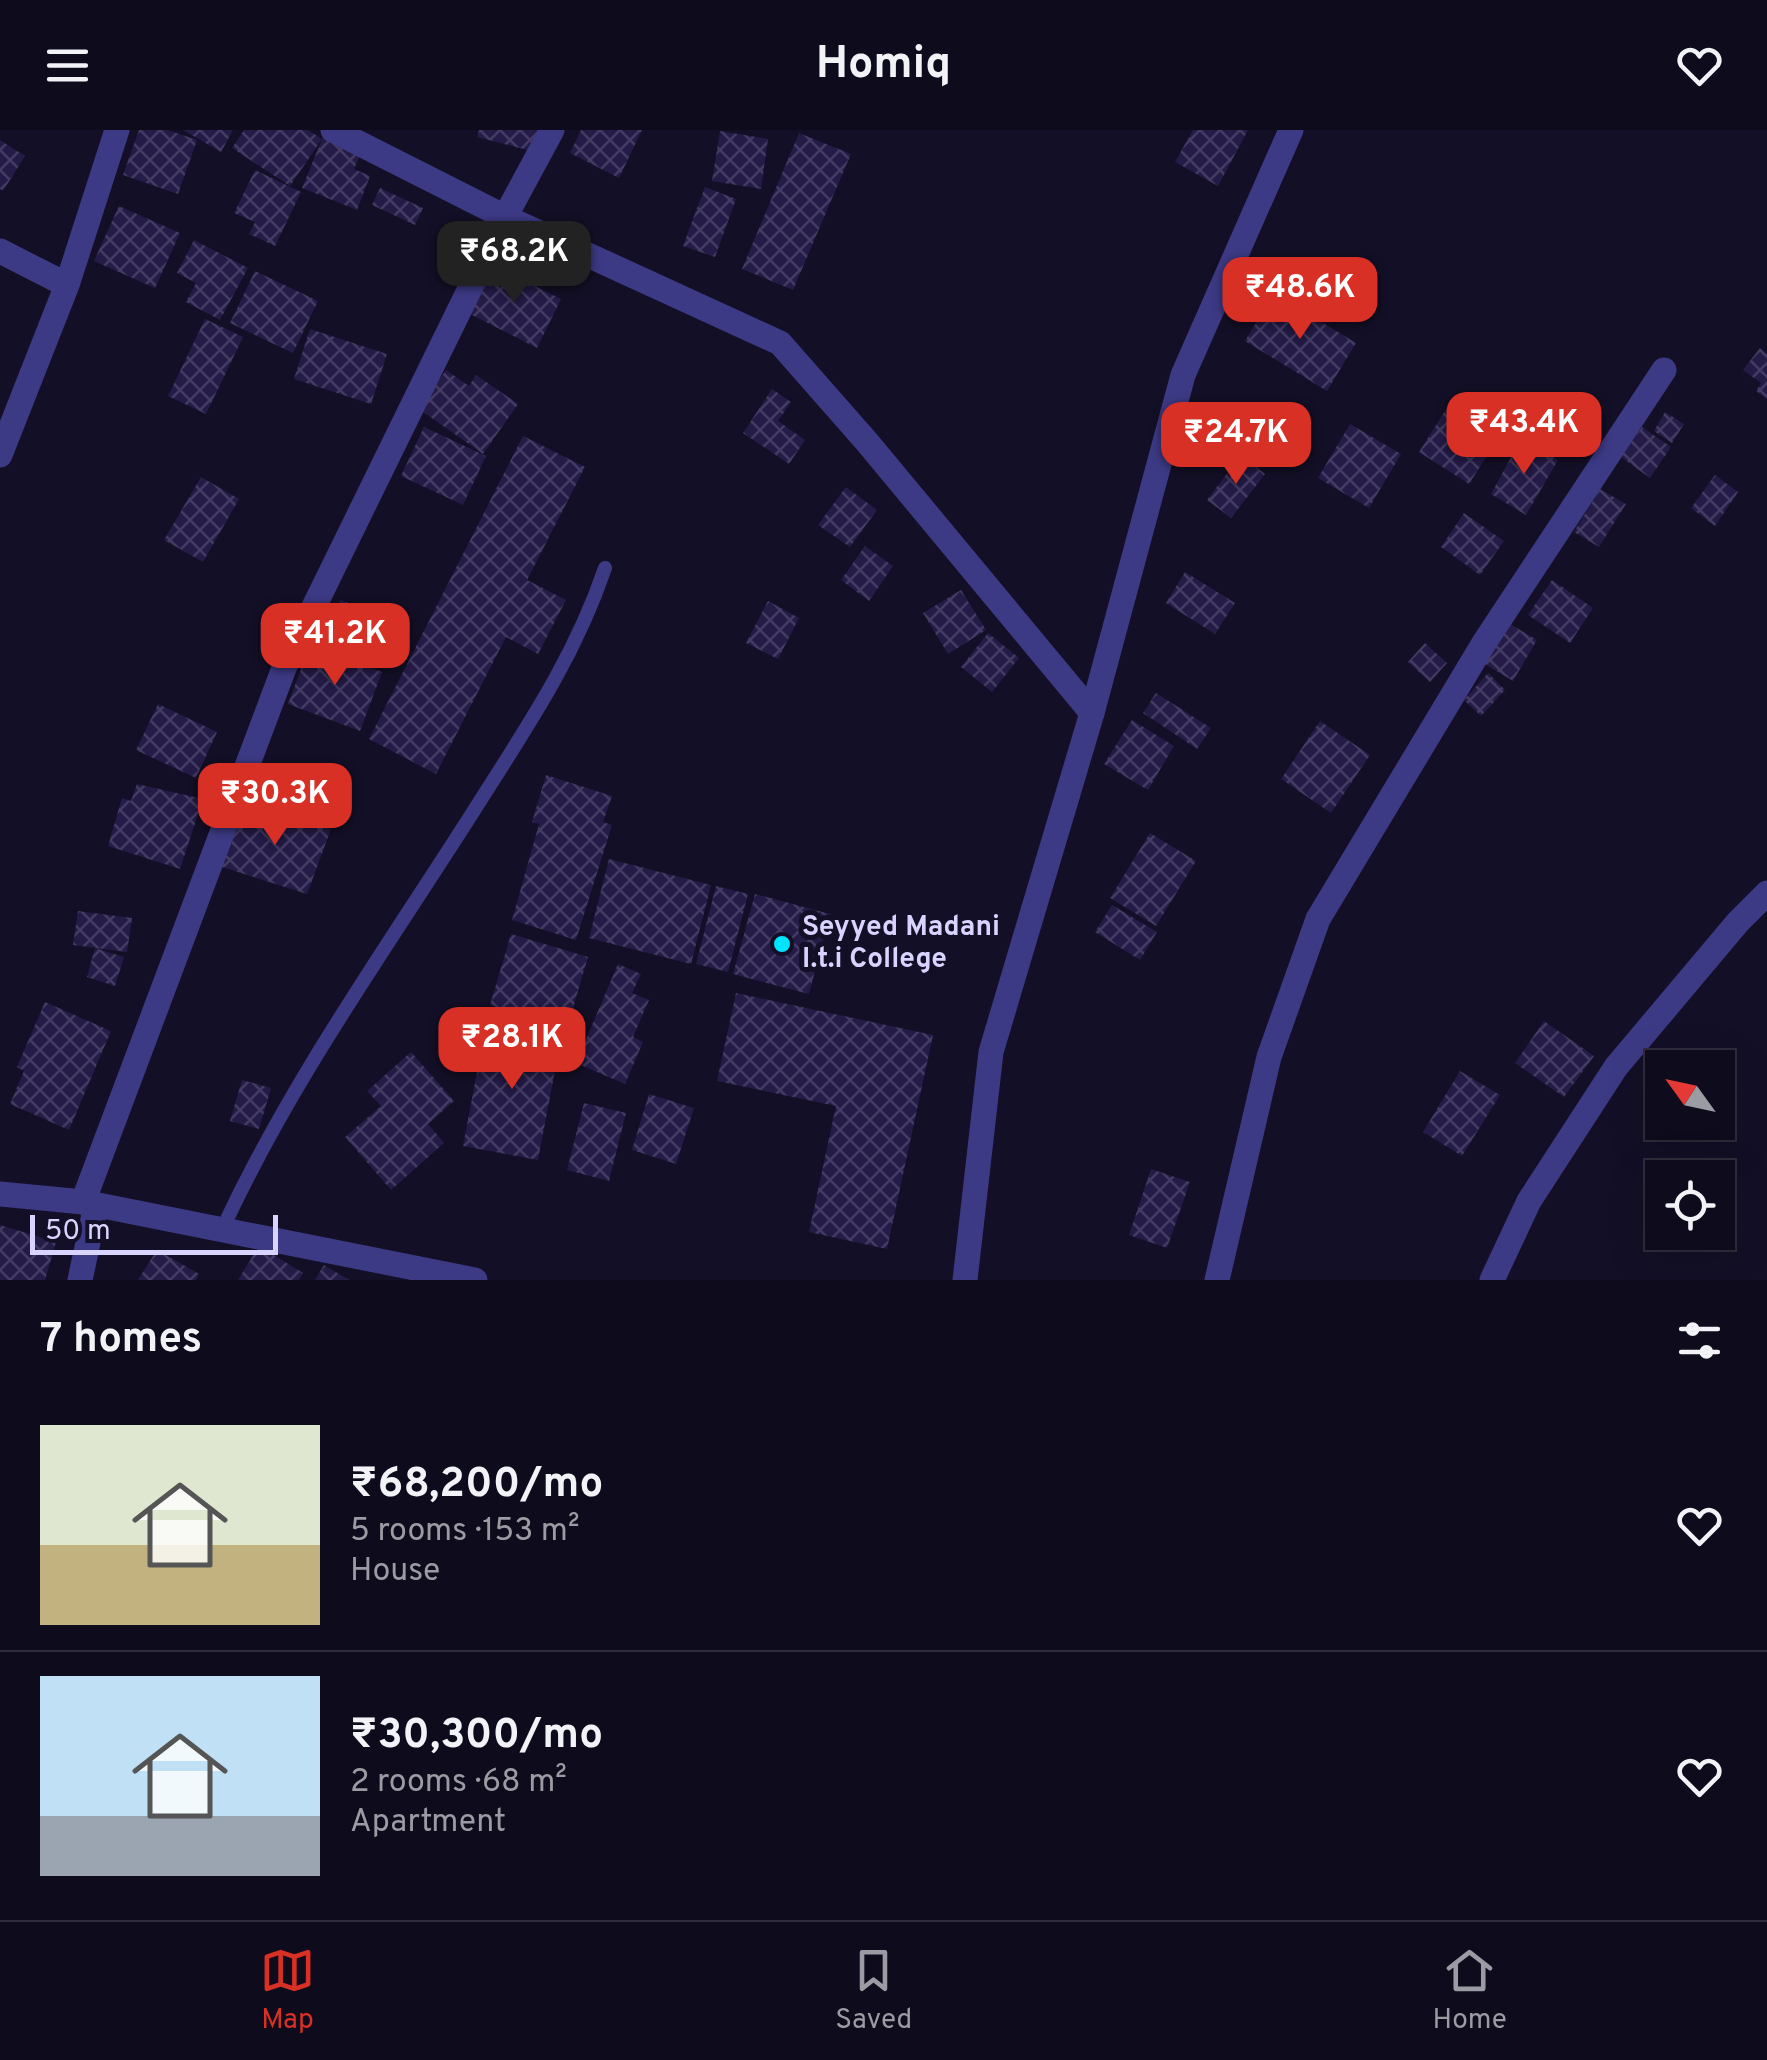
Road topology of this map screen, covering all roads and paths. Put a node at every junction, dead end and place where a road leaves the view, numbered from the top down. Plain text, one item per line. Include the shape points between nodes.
1 (117, 130) edge
2 (333, 130) edge
3 (552, 130) edge
4 (1291, 130) edge
5 (505, 217) junction
6 (0, 251) edge
7 (67, 285) junction
8 (1664, 370) dead end
9 (0, 455) edge
10 (604, 568) dead end
11 (1092, 713) junction
12 (1767, 893) edge
13 (0, 1194) edge
14 (90, 1204) junction
15 (222, 1230) junction
16 (80, 1280) edge
17 (475, 1280) edge
18 (966, 1280) edge
19 (1217, 1280) edge
20 (1492, 1280) edge

1 - 7 street
2 - 5 street
3 - 5 street
4 - 11 street via 1183,374
5 - 11 street via 780,343
5 - 14 street via 284,668
6 - 7 street
7 - 9 street
8 - 19 street via 1484,643 1318,919 1270,1056
10 - 15 lane via 588,619 540,709 342,1011 253,1162
11 - 18 street via 991,1052
12 - 20 street via 1616,1067 1529,1201
13 - 14 street
14 - 15 street
14 - 16 street
15 - 17 street

